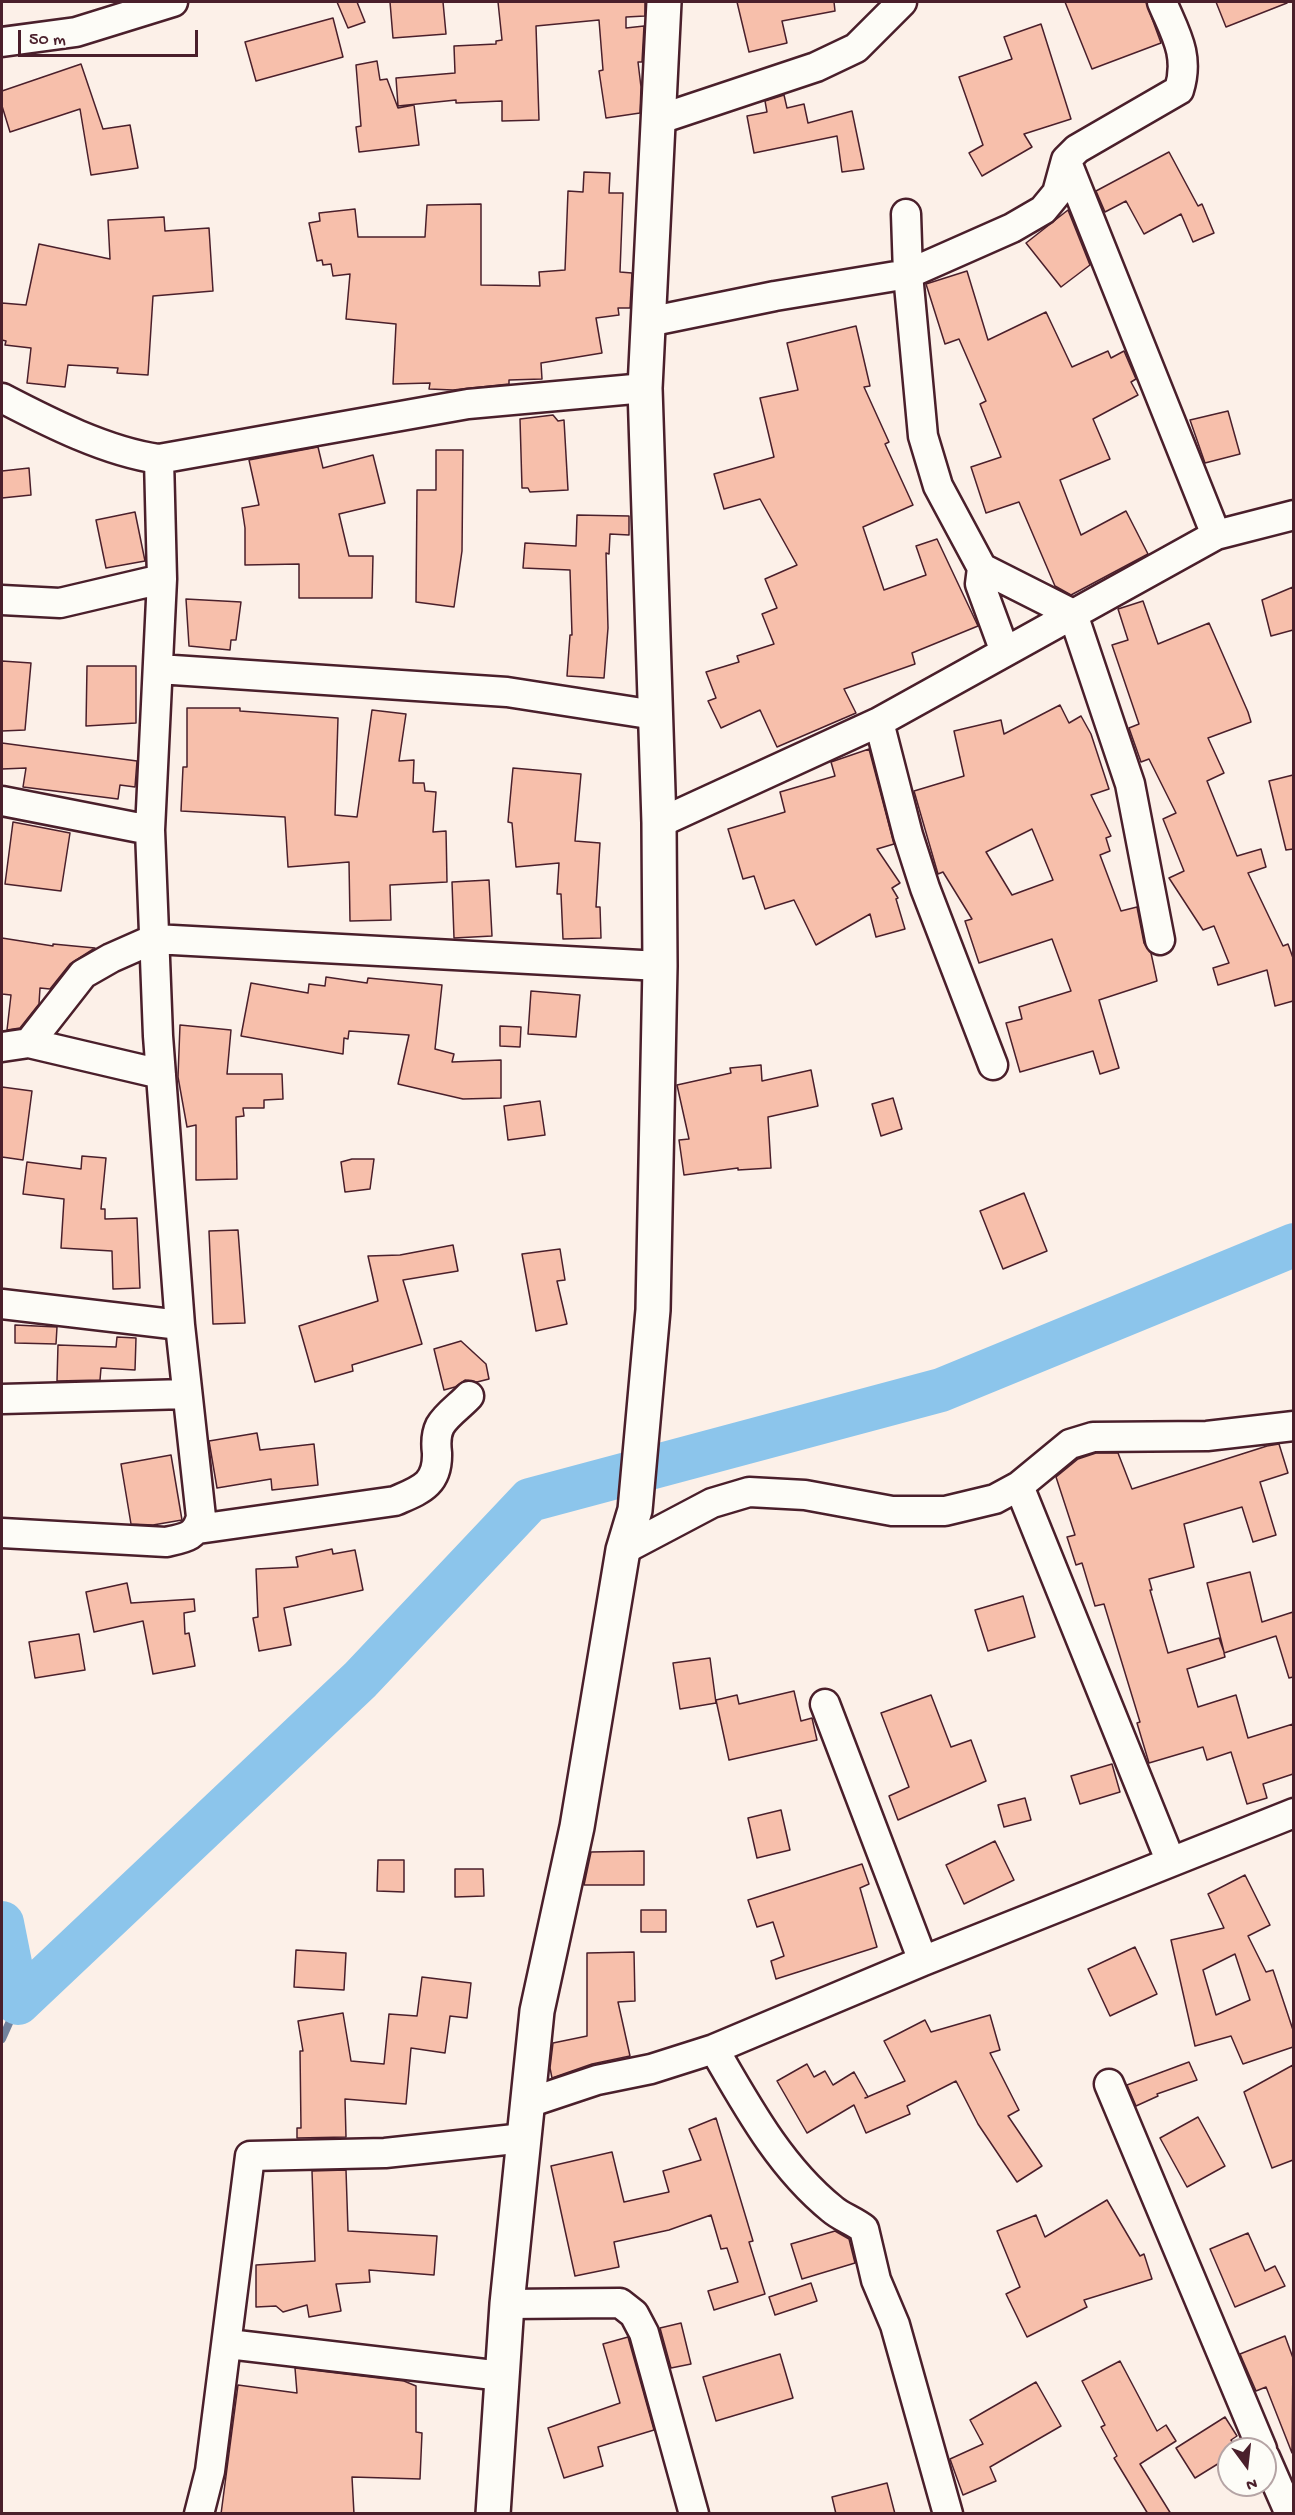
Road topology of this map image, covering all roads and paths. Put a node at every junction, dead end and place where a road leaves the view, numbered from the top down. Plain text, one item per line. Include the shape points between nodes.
1 (172, 2) edge
2 (664, 2) edge
3 (902, 2) edge
4 (1162, 2) edge
5 (2, 42) edge
6 (657, 120) junction
7 (1066, 160) junction
8 (906, 213) dead end
9 (908, 274) junction
10 (648, 322) junction
11 (645, 388) junction
12 (2, 398) edge
13 (159, 459) junction
14 (1293, 515) edge
15 (1216, 535) junction
16 (982, 568) junction
17 (162, 579) junction
18 (2, 600) edge
19 (1073, 614) junction
20 (1005, 652) junction
21 (158, 669) junction
22 (655, 715) junction
23 (879, 722) junction
24 (2, 801) edge
25 (659, 823) junction
26 (150, 830) junction
27 (154, 939) junction
28 (1160, 940) dead end
29 (660, 966) junction
30 (29, 1043) junction
31 (2, 1047) edge
32 (993, 1065) dead end
33 (161, 1074) junction
34 (2, 1304) edge
35 (180, 1325) junction
36 (187, 1394) junction
37 (470, 1396) dead end
38 (2, 1399) edge
39 (1293, 1426) edge
40 (1019, 1486) junction
41 (198, 1529) junction
42 (2, 1533) edge
43 (623, 1550) junction
44 (825, 1704) dead end
45 (1293, 1813) edge
46 (1170, 1860) junction
47 (923, 1961) junction
48 (714, 2049) junction
49 (1109, 2084) dead end
50 (528, 2103) junction
51 (524, 2138) junction
52 (507, 2304) junction
53 (228, 2344) junction
54 (502, 2376) junction
55 (1257, 2437) edge
56 (1277, 2484) edge
57 (199, 2514) edge
58 (493, 2514) edge
59 (694, 2514) edge
60 (948, 2514) edge
61 (1290, 2514) edge

1 - 5 street via 76,32
2 - 6 street
3 - 6 street via 856,48 816,67
4 - 7 street via 1183,54 1185,72 1179,90 1077,149
6 - 10 street
7 - 9 street via 1057,193 1043,210
7 - 15 street
8 - 9 street
9 - 10 street
9 - 16 street via 923,436 938,486
10 - 11 street
11 - 13 street via 468,404
11 - 22 street
12 - 13 street via 135,456
13 - 17 street
14 - 15 street
15 - 19 street
16 - 19 street
16 - 20 street via 980,584
17 - 18 street via 60,603
17 - 21 street
19 - 20 street
19 - 28 street via 1130,784
20 - 23 street
21 - 22 street via 507,692
21 - 26 street
22 - 25 street
23 - 25 street
23 - 32 street via 925,888
24 - 26 street
25 - 29 street
26 - 27 street
27 - 29 street
27 - 30 street via 83,974
27 - 33 street
29 - 43 street via 653,1310 634,1510
30 - 31 street
30 - 33 street
33 - 35 street
34 - 35 street
35 - 36 street
36 - 38 street
36 - 41 street via 201,1517
37 - 41 street via 440,1426 437,1461 424,1488 395,1501
39 - 40 street via 1207,1436 1093,1437 1070,1444
40 - 43 street via 995,1499 945,1511 892,1511 805,1495 749,1492 712,1503
40 - 46 street
41 - 42 street via 189,1537 166,1542
43 - 50 street via 577,1827 537,2011
44 - 47 street
45 - 46 street
46 - 47 street
47 - 48 street
48 - 50 street
48 - 60 street via 756,2123 792,2169 833,2210 864,2229
49 - 55 street
50 - 51 street
51 - 52 street
51 - 53 street via 385,2153 250,2156
52 - 54 street
52 - 59 street via 620,2303 634,2314 644,2333
53 - 54 street
53 - 57 street via 210,2470
54 - 58 street
56 - 61 street

